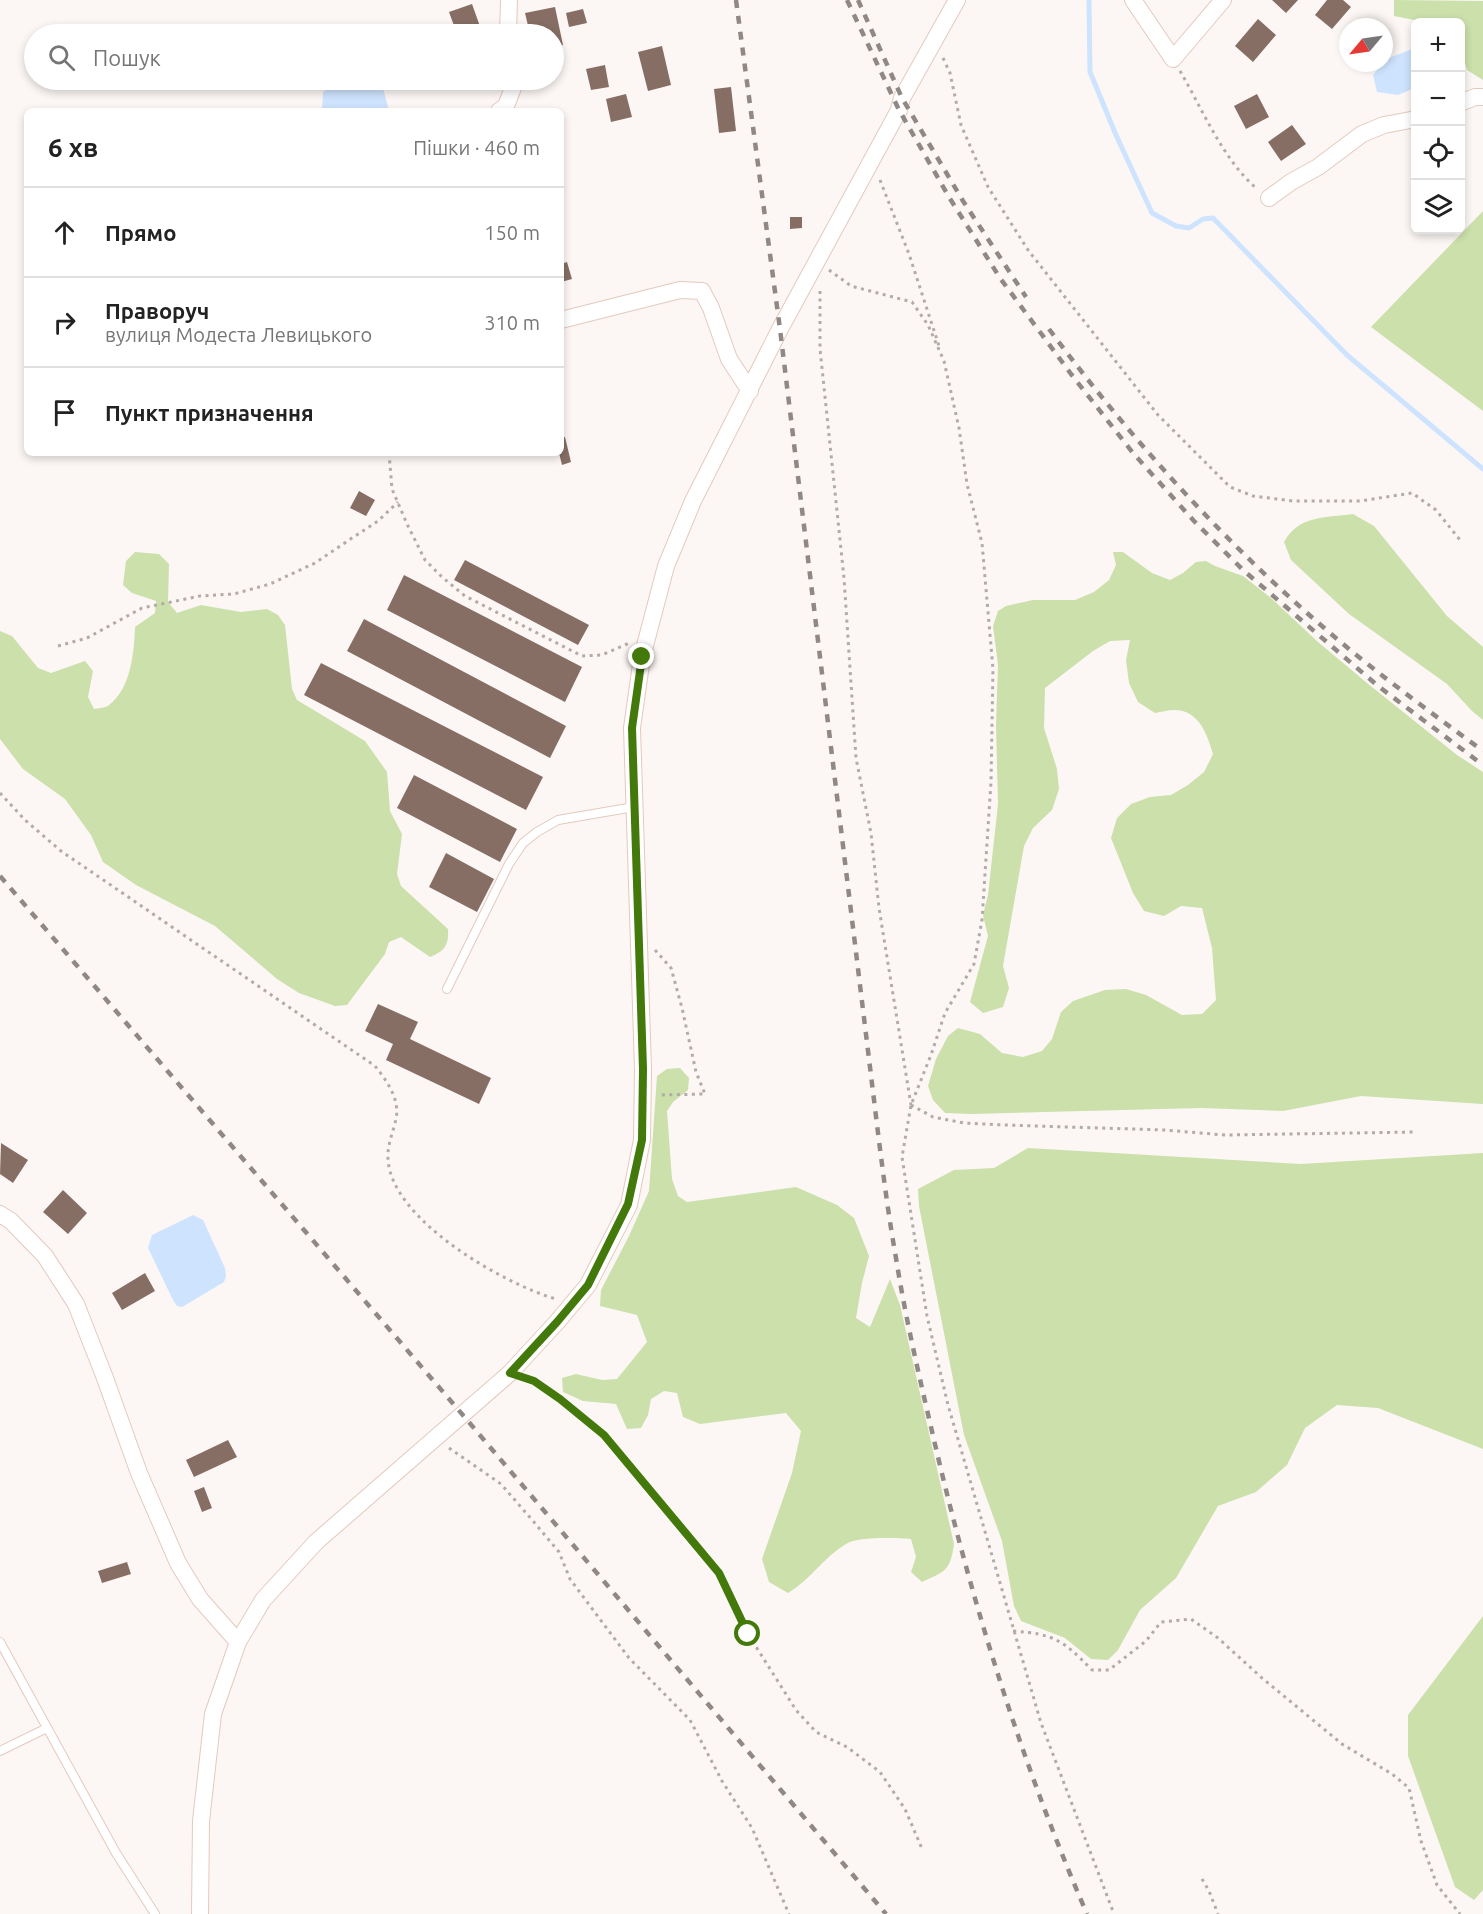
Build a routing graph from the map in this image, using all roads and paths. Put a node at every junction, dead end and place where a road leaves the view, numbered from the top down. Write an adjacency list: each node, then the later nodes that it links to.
1 (509, 0): 5 (street)
2 (957, 0): 6 (street)
3 (1133, 0): 7 (street)
4 (1223, 0): 7 (street)
5 (508, 24)
6 (935, 40): 13 (street); 22 (path)
7 (1173, 59): 14 (path)
8 (512, 90): 11 (street)
9 (1483, 97): 10 (street)
10 (1465, 101)
11 (503, 108)
12 (1411, 120): 14 (street)
13 (871, 159): 15 (street); 18 (path)
14 (1269, 198)
15 (820, 256): 18 (path); 19 (street)
16 (820, 291): 30 (path)
17 (564, 319): 19 (street)
18 (945, 361): 30 (path)
19 (750, 391): 23 (street)
20 (389, 456): 21 (path)
21 (398, 502): 23 (path); 24 (path)
22 (1460, 540)
23 (646, 642): 26 (street)
24 (58, 646)
25 (0, 793): 33 (path)
26 (634, 807): 27 (street); 28 (lane)
27 (638, 930): 29 (street); 29 (path)
28 (447, 989)
29 (642, 1096): 33 (street)
30 (911, 1105): 31 (path); 36 (path)
31 (1417, 1132)
32 (0, 1214): 38 (street)
33 (572, 1304): 34 (street)
34 (510, 1373): 35 (street); 41 (path)
35 (436, 1436): 38 (street); 45 (path)
36 (1013, 1631): 46 (path); 48 (path)
37 (0, 1642): 39 (lane)
38 (238, 1642): 44 (street)
39 (47, 1728): 40 (lane); 43 (lane)
40 (0, 1750)
41 (923, 1851)
42 (1202, 1879): 47 (path)
43 (155, 1914)
44 (200, 1914)
45 (789, 1914)
46 (1114, 1914)
47 (1218, 1914)
48 (1460, 1914)

